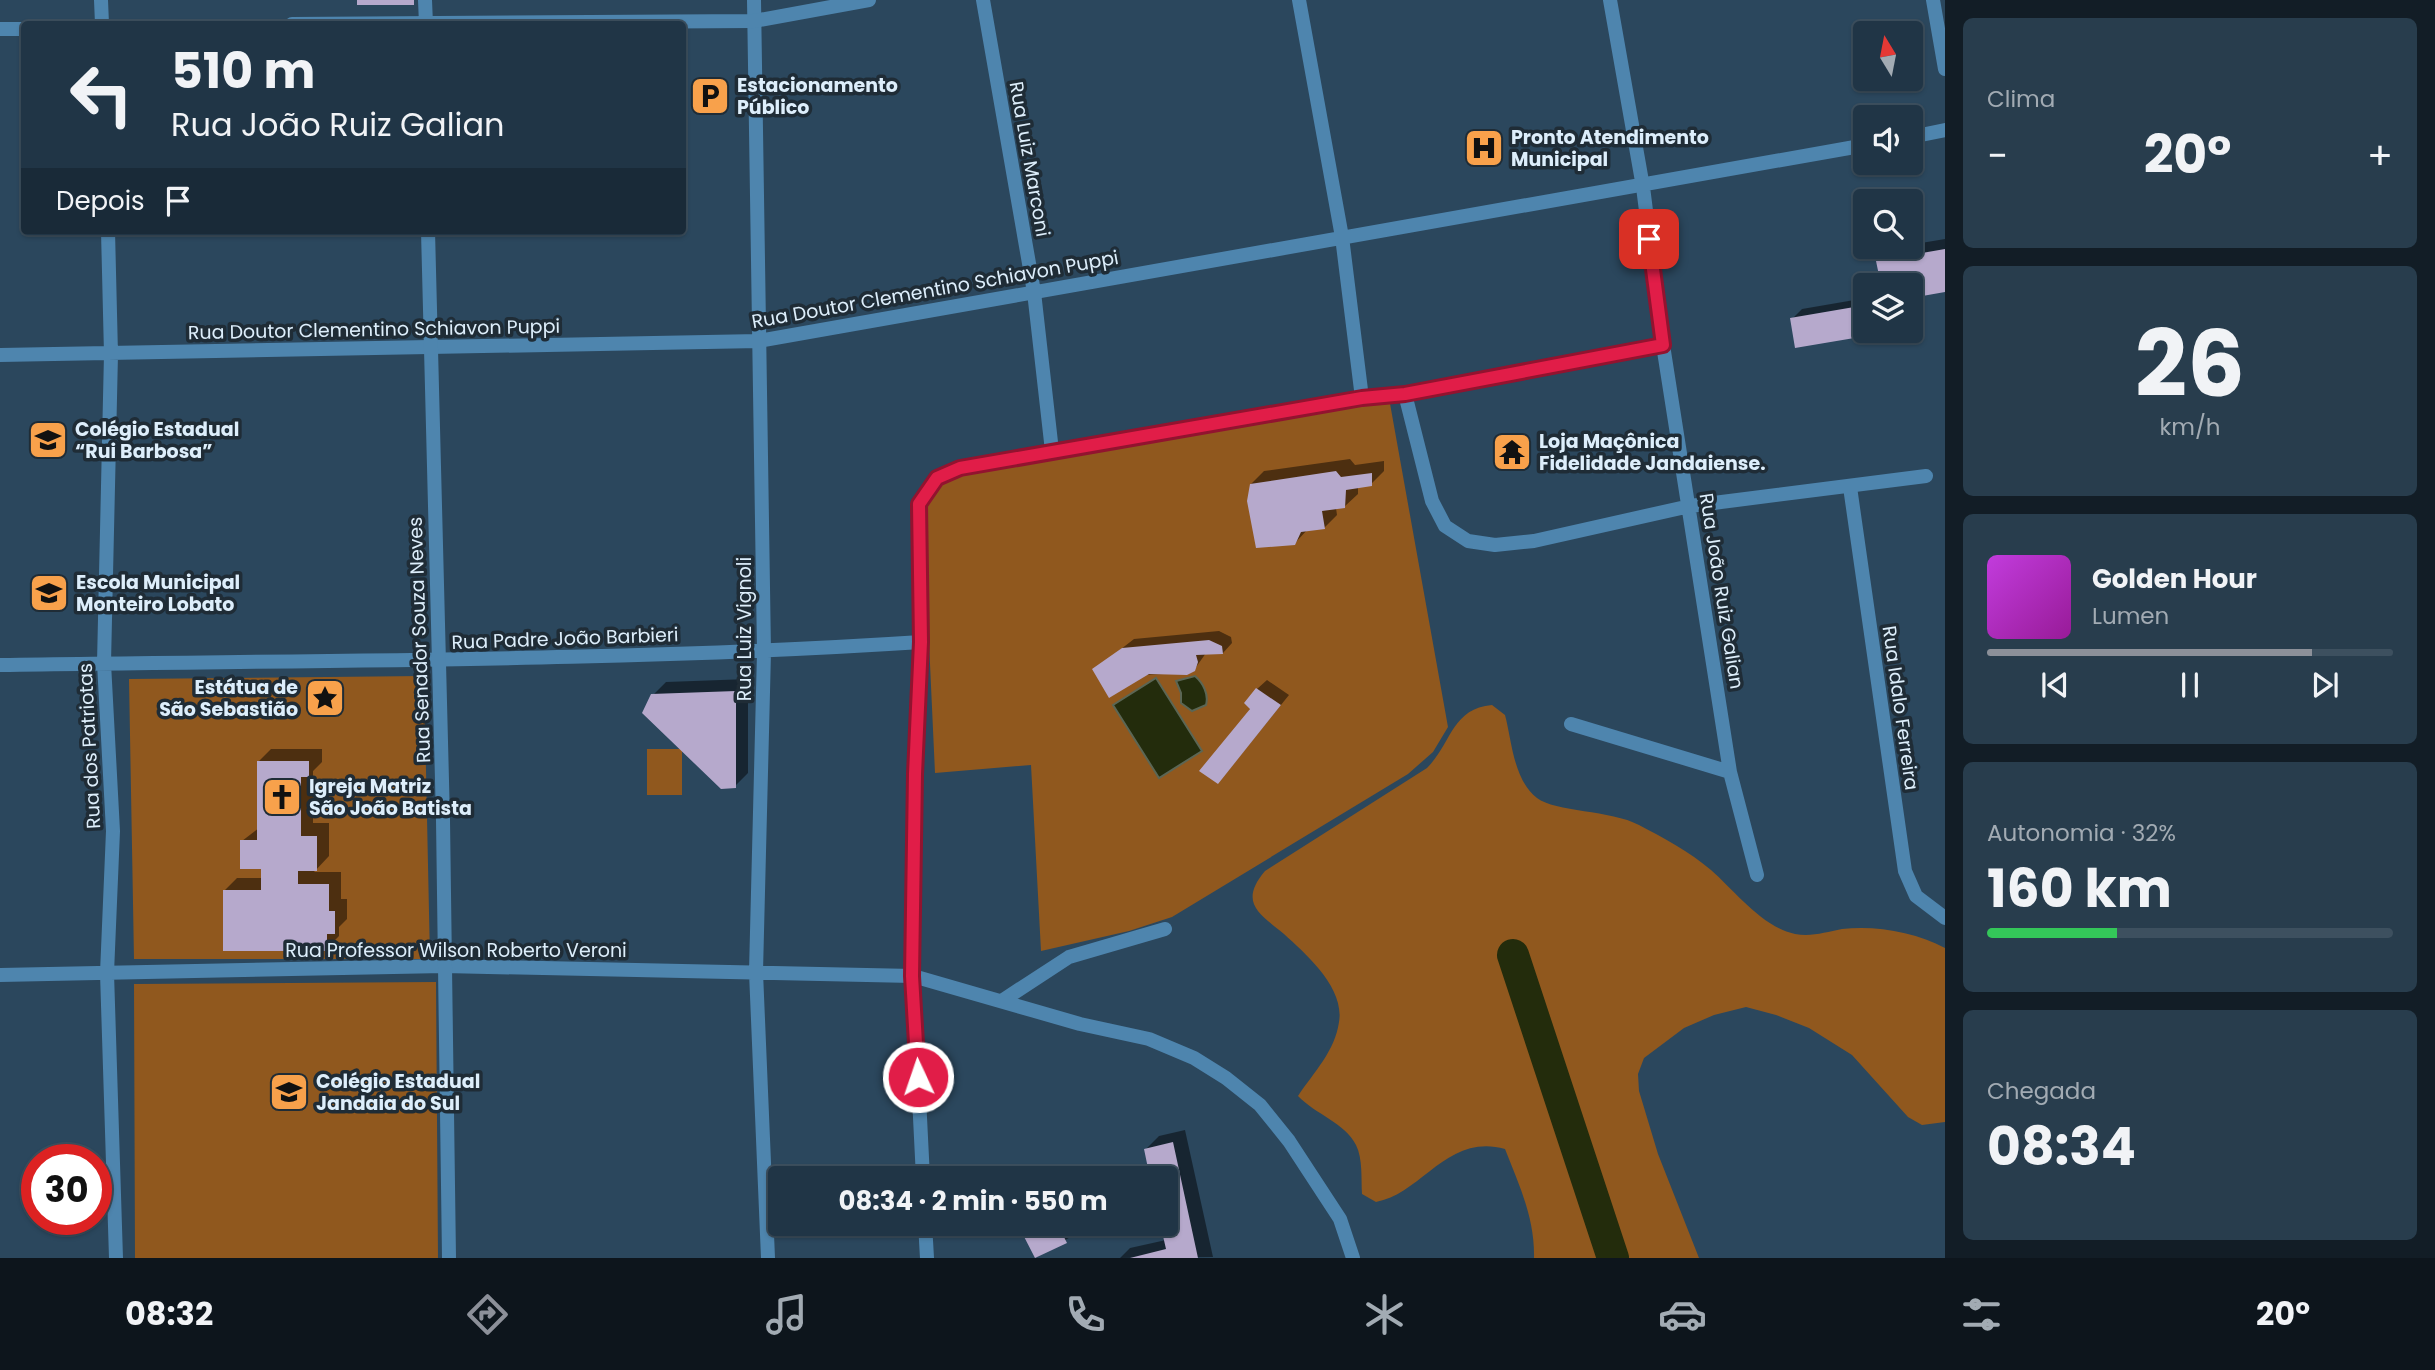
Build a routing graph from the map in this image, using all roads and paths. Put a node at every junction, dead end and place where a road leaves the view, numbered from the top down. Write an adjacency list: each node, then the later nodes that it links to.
1 (101, 0): 9 (street)
2 (425, 0): 10 (street)
3 (754, 0): 11 (street, Rua Luiz Vignoli)
4 (869, 0): 11 (street)
5 (983, 0): 23 (street, Rua Luiz Marconi)
6 (1299, 0): 22 (street)
7 (1610, 0): 19 (street, Rua João Ruiz Galian)
8 (1933, 0): 15 (street)
9 (102, 21)
10 (426, 21)
11 (754, 21): 12 (street); 24 (street, Rua Luiz Vignoli)
12 (686, 22)
13 (0, 29): 14 (street)
14 (21, 29)
15 (1945, 69)
16 (1945, 131): 17 (street)
17 (1923, 135)
18 (1853, 147): 19 (street, Rua Doutor Clementino Schiavon Puppi)
19 (1643, 187): 22 (street, Rua Doutor Clementino Schiavon Puppi); 25 (street, Rua João Ruiz Galian)
20 (108, 235): 27 (street, Rua dos Patriotas)
21 (428, 235): 26 (street, Rua Senador Souza Neves)
22 (1342, 237): 23 (street, Rua Doutor Clementino Schiavon Puppi); 30 (street)
23 (1034, 292): 24 (street, Rua Doutor Clementino Schiavon Puppi); 31 (street, Rua Luiz Marconi)
24 (760, 341): 26 (street, Rua Doutor Clementino Schiavon Puppi); 36 (street, Rua Luiz Vignoli)
25 (1663, 345): 29 (street); 34 (street, Rua João Ruiz Galian)
26 (429, 346): 27 (street, Rua Doutor Clementino Schiavon Puppi); 37 (street, Rua Senador Souza Neves)
27 (111, 354): 28 (street, Rua Doutor Clementino Schiavon Puppi); 38 (street, Rua dos Patriotas)
28 (0, 355)
29 (1405, 394): 30 (street); 34 (street)
30 (1362, 398): 31 (street)
31 (1052, 451): 35 (street)
32 (1926, 475): 33 (street)
33 (1850, 487): 34 (street); 43 (street, Rua Idalo Ferreira)
34 (1690, 506): 41 (street, Rua João Ruiz Galian)
35 (921, 642): 36 (street, Rua Padre João Barbieri); 49 (street)
36 (764, 652): 37 (street, Rua Padre João Barbieri); 46 (street, Rua Luiz Vignoli)
37 (439, 661): 38 (street, Rua Padre João Barbieri); 45 (street, Rua Senador Souza Neves)
38 (104, 663): 39 (street, Rua Padre João Barbieri); 47 (street, Rua dos Patriotas)
39 (0, 665)
40 (1570, 724): 41 (street)
41 (1730, 772): 42 (street, Rua João Ruiz Galian)
42 (1757, 875)
43 (1945, 918)
44 (1165, 929): 50 (street)
45 (444, 966): 46 (street, Rua Professor Wilson Roberto Veroni); 47 (street, Rua Professor Wilson Roberto Veroni); 54 (street, Rua Senador Souza Neves)
46 (756, 972): 49 (street, Rua Professor Wilson Roberto Veroni); 55 (street, Rua Luiz Vignoli)
47 (107, 973): 48 (street, Rua Professor Wilson Roberto Veroni); 53 (street, Rua dos Patriotas)
48 (0, 975)
49 (912, 976): 50 (street, Rua Professor Wilson Roberto Veroni); 51 (street)
50 (1003, 1000): 57 (street, Rua Professor Wilson Roberto Veroni)
51 (922, 1166)
52 (926, 1236): 56 (street)
53 (116, 1258)
54 (449, 1258)
55 (768, 1258)
56 (927, 1258)
57 (1353, 1258)

